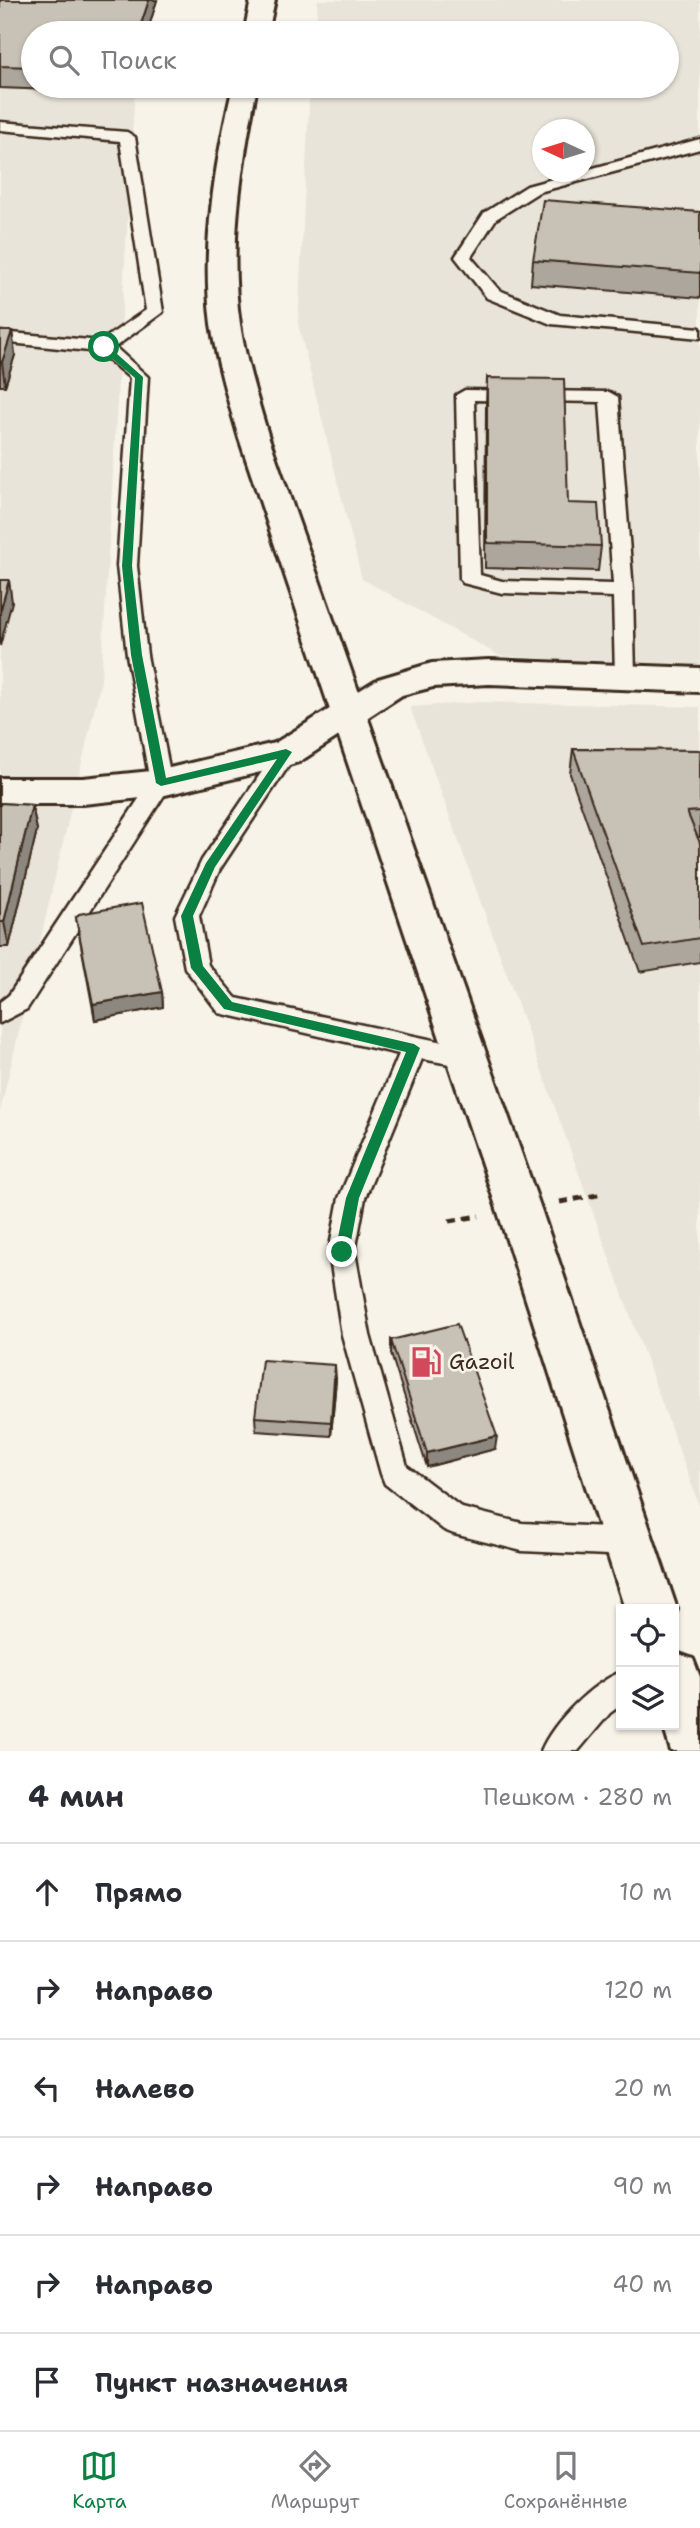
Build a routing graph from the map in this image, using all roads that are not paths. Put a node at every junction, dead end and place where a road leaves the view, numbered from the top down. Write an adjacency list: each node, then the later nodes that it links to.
1 (263, 0): 2 (main road)
2 (259, 21)
3 (243, 98): 12 (main road)
4 (0, 126): 8 (lane)
5 (700, 144): 6 (lane)
6 (700, 333)
7 (0, 337): 8 (lane)
8 (104, 347): 14 (lane)
9 (623, 590): 9 (lane); 10 (lane)
10 (625, 676): 11 (main road); 12 (main road)
11 (700, 680)
12 (350, 711): 13 (main road); 18 (main road)
13 (286, 752): 14 (main road); 17 (lane)
14 (161, 783): 15 (main road); 16 (lane)
15 (0, 791)
16 (0, 1014)
17 (414, 1048): 18 (lane); 19 (lane)
18 (466, 1057): 19 (main road)
19 (629, 1542): 20 (main road)
20 (649, 1604)
21 (616, 1690): 23 (lane)
22 (679, 1693): 24 (main road)
23 (557, 1751)
24 (698, 1751)

